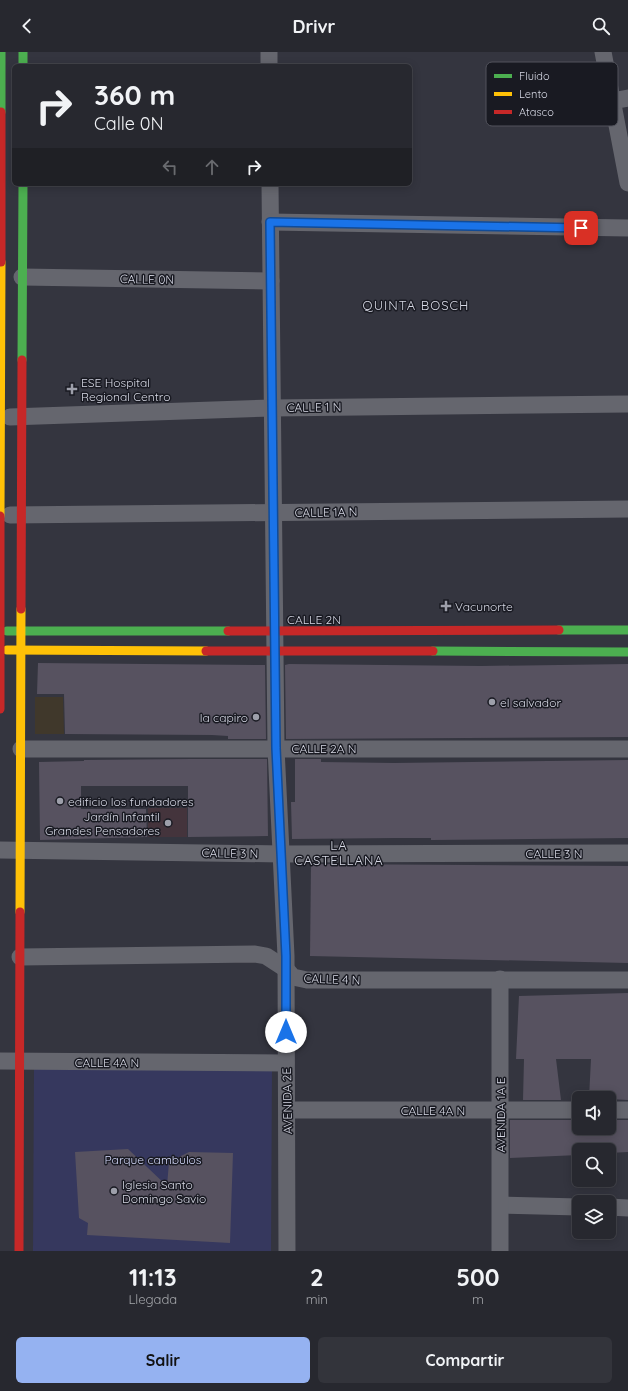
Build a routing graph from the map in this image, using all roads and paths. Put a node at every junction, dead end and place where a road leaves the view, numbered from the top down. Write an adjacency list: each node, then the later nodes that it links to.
1 (1, 52): 12 (street)
2 (23, 52): 6 (street)
3 (269, 52): 7 (street)
4 (603, 52): 5 (street)
5 (607, 62)
6 (23, 64)
7 (269, 64)
8 (620, 99): 9 (street)
9 (628, 183)
10 (22, 186): 13 (street)
11 (270, 186): 14 (street, AVENIDA 2E)
12 (0, 205): 13 (street); 18 (street)
13 (22, 206): 16 (street)
14 (270, 222): 15 (street); 17 (street, AVENIDA 2E)
15 (628, 228)
16 (22, 277): 17 (street, CALLE 0N); 22 (street)
17 (271, 281): 20 (street, AVENIDA 2E)
18 (0, 312): 21 (street)
19 (628, 404): 20 (street, CALLE 1 N)
20 (272, 408): 22 (street, CALLE 1 N); 24 (street, AVENIDA 2E)
21 (0, 417): 22 (street, CALLE 1 N); 25 (street)
22 (22, 417): 26 (street)
23 (628, 509): 24 (street, CALLE 1A N)
24 (274, 513): 26 (street, CALLE 1A N); 29 (street, AVENIDA 2E)
25 (0, 515): 26 (street, CALLE 1A N); 28 (street)
26 (22, 515): 30 (street)
27 (628, 630): 29 (street, CALLE 2N)
28 (0, 631): 30 (street, CALLE 2N); 31 (street)
29 (275, 631): 30 (street, CALLE 2N); 33 (street, AVENIDA 2E)
30 (21, 632): 32 (street)
31 (0, 650): 32 (street); 35 (street)
32 (21, 650): 33 (street); 37 (street)
33 (275, 651): 34 (street); 36 (street, AVENIDA 2E)
34 (628, 652)
35 (0, 709)
36 (276, 748): 37 (street, CALLE 2A N); 38 (street, CALLE 2A N); 42 (street, AVENIDA 2E)
37 (21, 749): 40 (street)
38 (628, 749)
39 (0, 850): 40 (street, CALLE 3 N)
40 (20, 850): 42 (street, CALLE 3 N); 43 (street)
41 (628, 853): 42 (street, CALLE 3 N)
42 (282, 854): 44 (street, AVENIDA 2E)
43 (20, 956): 44 (street, CALLE 4 N); 48 (street)
44 (286, 969): 45 (street, CALLE 4 N); 49 (street, AVENIDA 2E)
45 (500, 979): 46 (street, CALLE 4 N); 51 (street, AVENIDA 1A E)
46 (628, 980)
47 (0, 1061): 48 (street, CALLE 4A N)
48 (20, 1061): 49 (street, CALLE 4A N); 59 (street)
49 (286, 1063): 50 (street, AVENIDA 2E)
50 (287, 1110): 51 (street, CALLE 4A N); 60 (street, AVENIDA 2E)
51 (500, 1110): 52 (street, CALLE 4A N); 55 (street, AVENIDA 1A E)
52 (572, 1110)
53 (616, 1110): 54 (street)
54 (628, 1110)
55 (501, 1205): 56 (street); 61 (street, AVENIDA 1A E)
56 (572, 1207)
57 (616, 1207): 58 (street)
58 (628, 1208)
59 (19, 1251)
60 (287, 1251)
61 (500, 1251)

